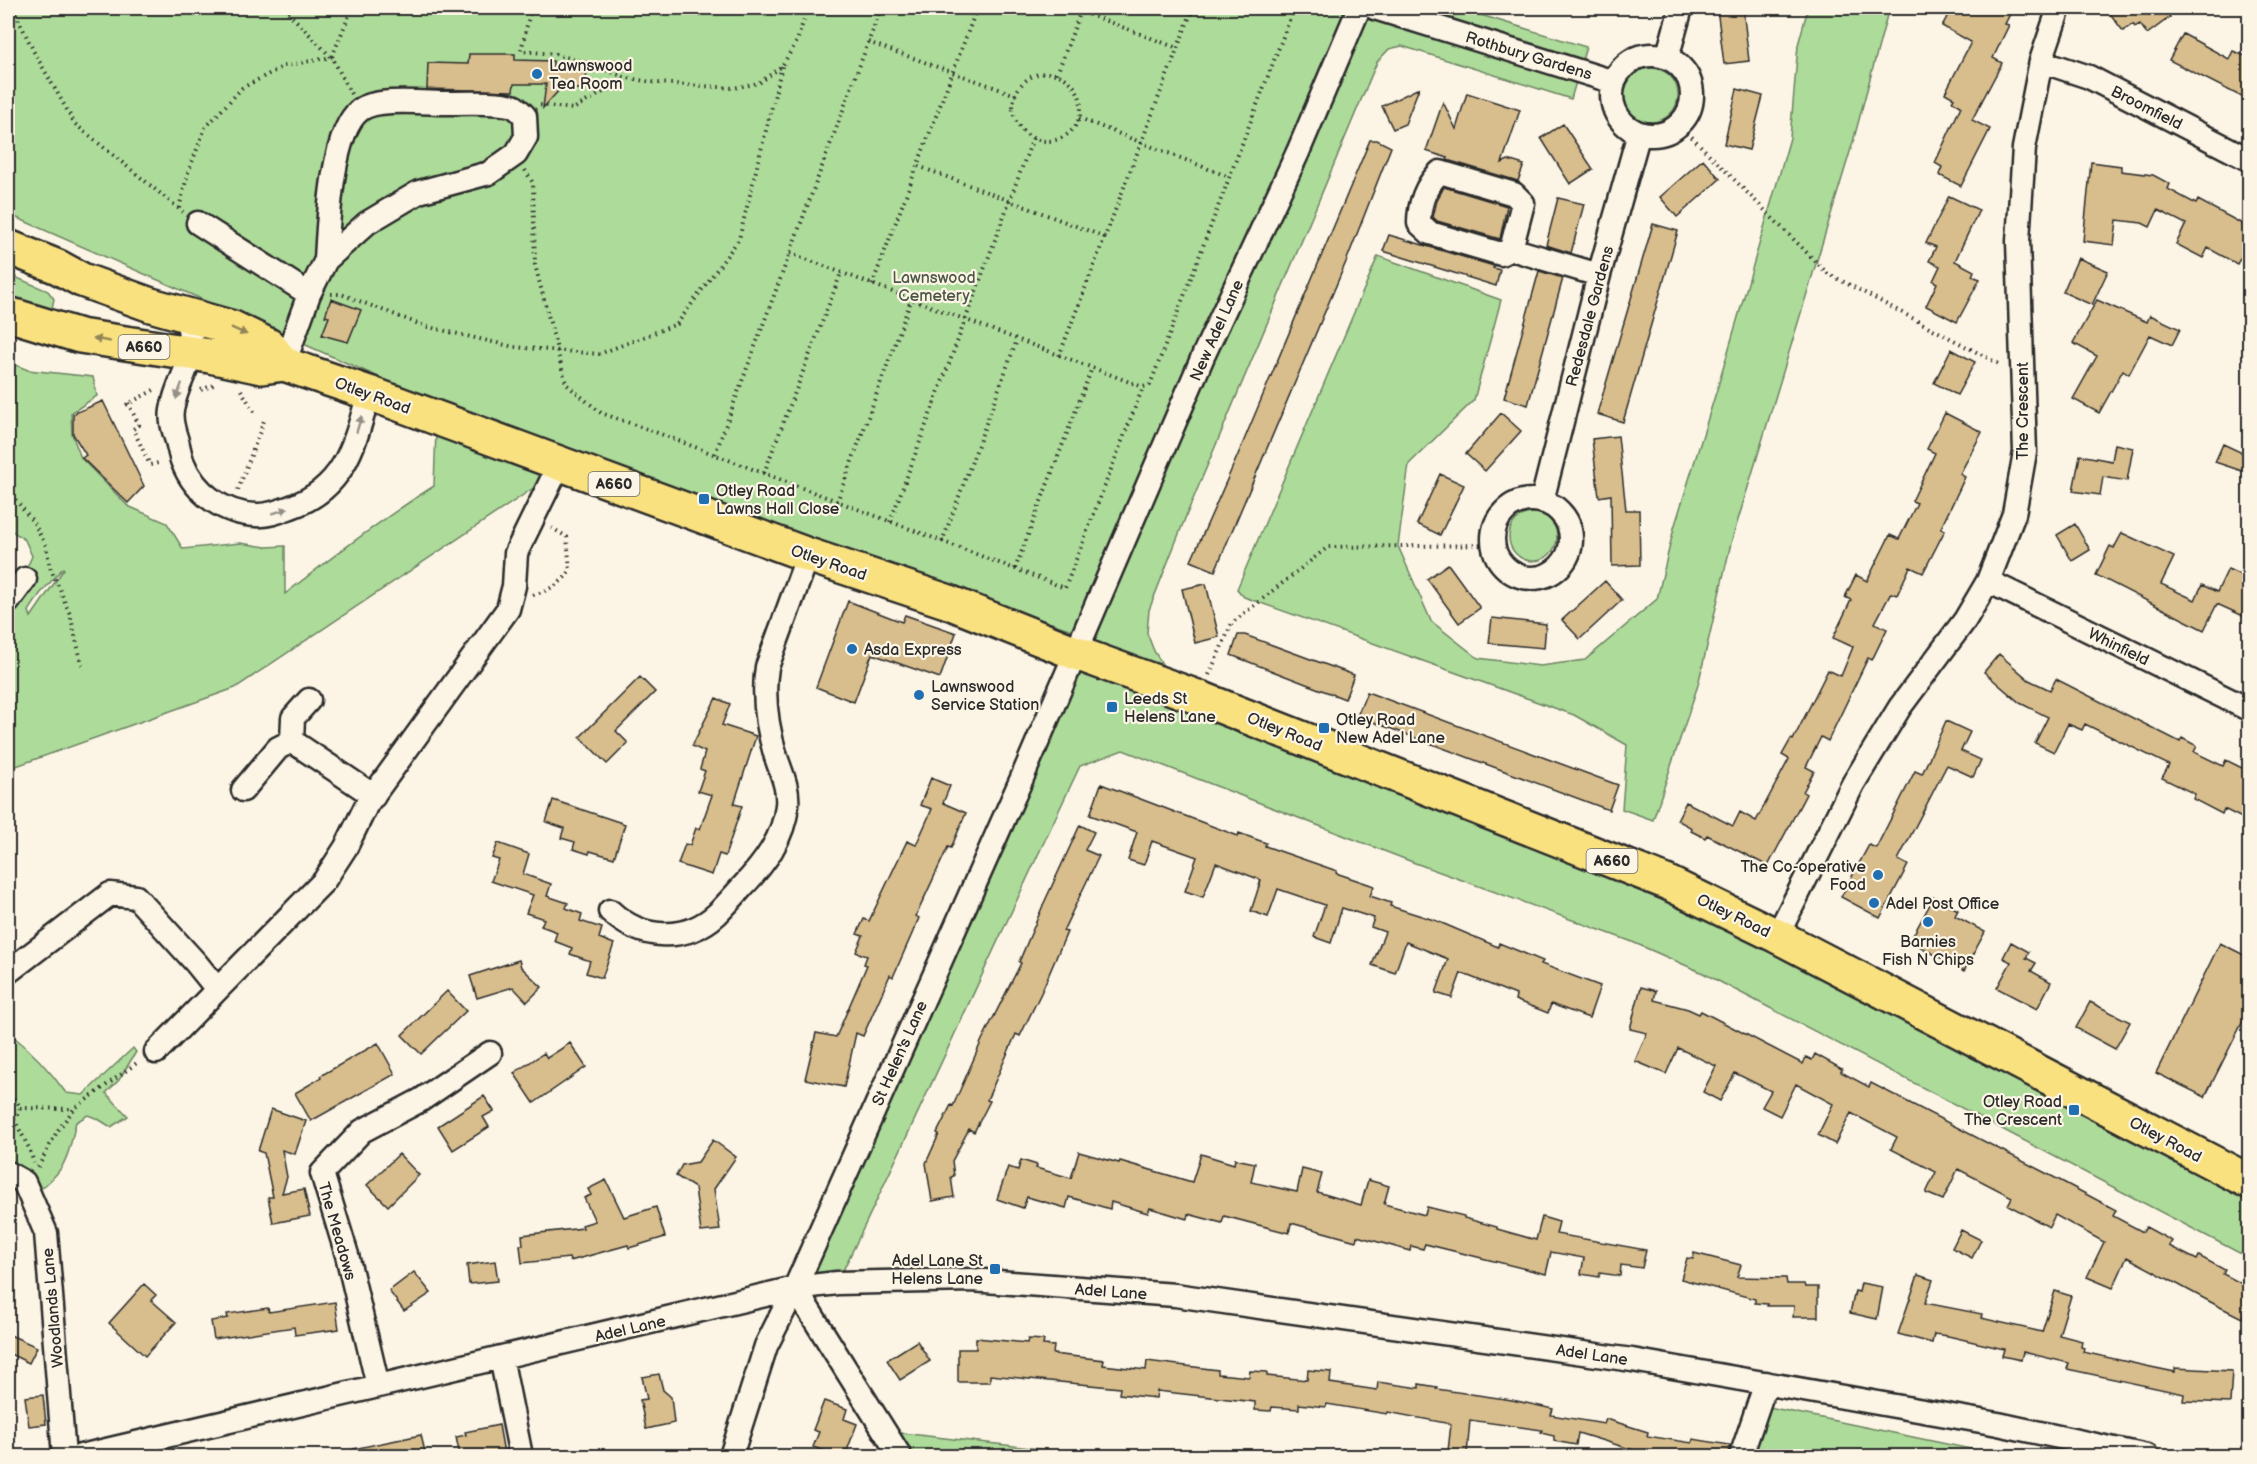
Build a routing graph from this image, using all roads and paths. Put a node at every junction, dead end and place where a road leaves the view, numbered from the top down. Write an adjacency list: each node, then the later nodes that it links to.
1 (13, 8): 39 (path)
2 (284, 8): 18 (path)
3 (352, 8): 18 (path)
4 (531, 8): 24 (path)
5 (804, 8): 21 (path)
6 (881, 8): 16 (path)
7 (977, 8): 22 (path)
8 (1072, 8): 15 (path)
9 (1192, 8): 17 (path)
10 (1294, 8): 37 (path)
11 (1359, 8): 87 (street, New Adel Lane)
12 (1375, 8): 25 (street, Rothbury Gardens)
13 (1681, 8): 19 (street)
14 (2059, 8): 20 (street, The Crescent)
15 (1082, 9): 17 (path); 23 (path)
16 (868, 42): 22 (path); 44 (path)
17 (1177, 48): 33 (path)
18 (332, 57): 27 (path); 39 (path)
19 (1667, 58): 25 (street); 30 (street)
20 (2042, 61): 35 (street, Broomfield); 60 (street, The Crescent)
21 (782, 66): 24 (path); 55 (path)
22 (952, 73): 26 (path); 36 (path)
23 (1057, 74): 26 (path); 29 (path)
24 (627, 78): 28 (path)
25 (1614, 82): 31 (street)
26 (1016, 95): 32 (path)
27 (360, 110): 28 (street); 45 (street)
28 (525, 116): 34 (street)
29 (1079, 118): 32 (path); 33 (path)
30 (1679, 124): 31 (street); 60 (path)
31 (1639, 133): 47 (street, Redesdale Gardens)
32 (1033, 138): 38 (path)
33 (1141, 142): 37 (path); 41 (path)
34 (516, 154): 45 (street); 55 (path)
35 (2250, 160)
36 (918, 166): 38 (path); 48 (path)
37 (1229, 177): 63 (path)
38 (1009, 201): 41 (path); 53 (path)
39 (179, 208): 40 (path)
40 (198, 224): 49 (street)
41 (1105, 237): 57 (path)
42 (8, 247): 52 (highway, Otley Road / A660)
43 (1511, 249): 43 (street); 47 (street)
44 (789, 253): 46 (path); 69 (path)
45 (326, 260): 49 (street)
46 (841, 273): 48 (path); 72 (path)
47 (1599, 275): 74 (street, Redesdale Gardens)
48 (872, 285): 50 (path)
49 (309, 294): 55 (path); 58 (street)
50 (911, 300): 53 (path); 75 (path)
51 (8, 314): 56 (highway, Otley Road / A660, one-way to 51)
52 (185, 315): 56 (street); 58 (highway, Otley Road / A660, one-way to 58)
53 (965, 321): 54 (path); 78 (path)
54 (1017, 340): 57 (path); 79 (path)
55 (559, 351): 69 (path)
56 (192, 354): 58 (highway, Otley Road / A660); 70 (street, one-way to 70)
57 (1059, 356): 59 (path)
58 (284, 364): 66 (highway, Otley Road / A660)
59 (1092, 368): 63 (path); 82 (path)
60 (2023, 376): 84 (street, The Crescent)
61 (219, 384): 65 (path)
62 (159, 387): 70 (path)
63 (1143, 387): 82 (path)
64 (240, 388): 67 (path)
65 (195, 393)
66 (369, 393): 71 (highway, Otley Road / A660); 76 (street, one-way to 66)
67 (256, 415)
68 (265, 418): 76 (path)
69 (715, 454): 72 (path)
70 (181, 457): 76 (street)
71 (559, 465): 77 (street); 81 (highway, Otley Road / A660)
72 (764, 473): 75 (path)
73 (8, 490): 88 (path)
74 (1542, 501): 80 (street); 80 (street)
75 (837, 502): 78 (path)
76 (230, 510)
77 (533, 518): 86 (street); 86 (path)
78 (890, 522): 79 (path)
79 (942, 542): 82 (path)
80 (1494, 545): 89 (path)
81 (808, 555): 87 (highway, Otley Road / A660); 95 (street)
82 (1015, 569)
83 (25, 579): 85 (street)
84 (1988, 581): 91 (street, Whinfield); 96 (street, The Crescent)
85 (8, 602)
86 (508, 609): 94 (street)
87 (1076, 653): 89 (highway, Otley Road / A660); 108 (street, St Helen's Lane)
88 (82, 664)
89 (1200, 698): 96 (highway, Otley Road / A660)
90 (309, 700): 92 (street)
91 (2250, 710)
92 (292, 741): 93 (street); 94 (street)
93 (243, 790)
94 (374, 796): 98 (street)
95 (610, 911)
96 (1777, 936): 107 (highway, Otley Road / A660)
97 (8, 972): 98 (street)
98 (217, 989): 99 (street)
99 (156, 1052): 103 (path)
100 (490, 1053): 111 (street, The Meadows)
101 (8, 1097): 102 (path)
102 (20, 1108): 103 (path); 104 (path)
103 (74, 1109): 104 (path)
104 (14, 1119): 105 (path)
105 (8, 1121)
106 (8, 1173): 113 (street, Woodlands Lane)
107 (2250, 1182)
108 (795, 1288): 109 (street, Adel Lane); 110 (street, Adel Lane); 116 (street, St Helen's Lane); 117 (street)
109 (501, 1357): 111 (street, Adel Lane); 115 (street)
110 (1766, 1383): 118 (street); 119 (street, Adel Lane)
111 (378, 1386): 112 (street, Adel Lane)
112 (165, 1447): 114 (street, Adel Lane)
113 (64, 1456)
114 (81, 1456)
115 (520, 1456)
116 (730, 1456)
117 (900, 1456)
118 (1741, 1456)
119 (2147, 1456)

